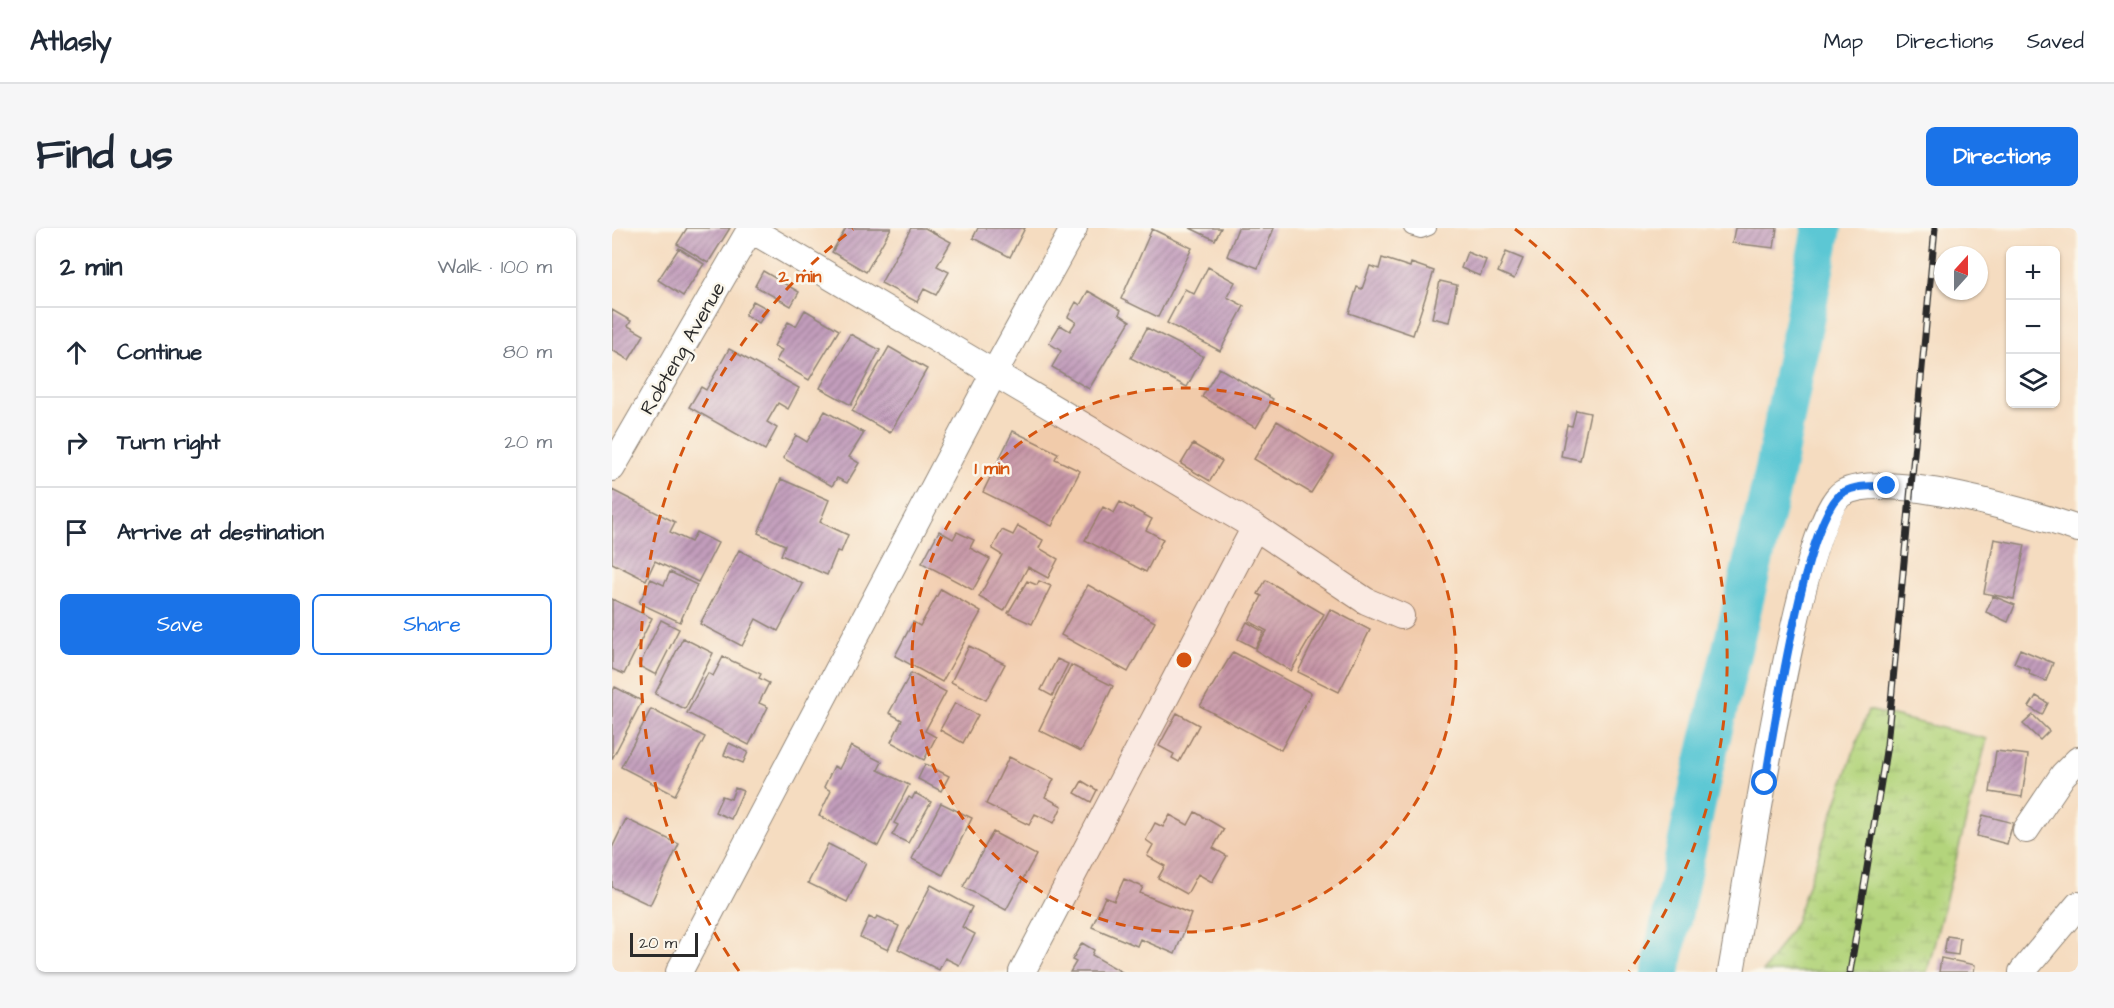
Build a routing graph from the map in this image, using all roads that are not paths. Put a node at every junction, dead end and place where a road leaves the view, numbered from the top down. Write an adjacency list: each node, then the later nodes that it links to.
1 (1074, 228): 5 (street)
2 (1411, 228): 3 (lane)
3 (1429, 228)
4 (751, 229): 5 (street); 6 (street, Robteng Avenue)
5 (994, 373): 7 (street); 13 (street)
6 (612, 468)
7 (1255, 527): 9 (street); 14 (street)
8 (2078, 529): 15 (street)
9 (1401, 616)
10 (2078, 760): 11 (street)
11 (2026, 830)
12 (2078, 905): 16 (street)
13 (679, 972)
14 (1022, 972)
15 (1731, 972)
16 (2022, 972)

